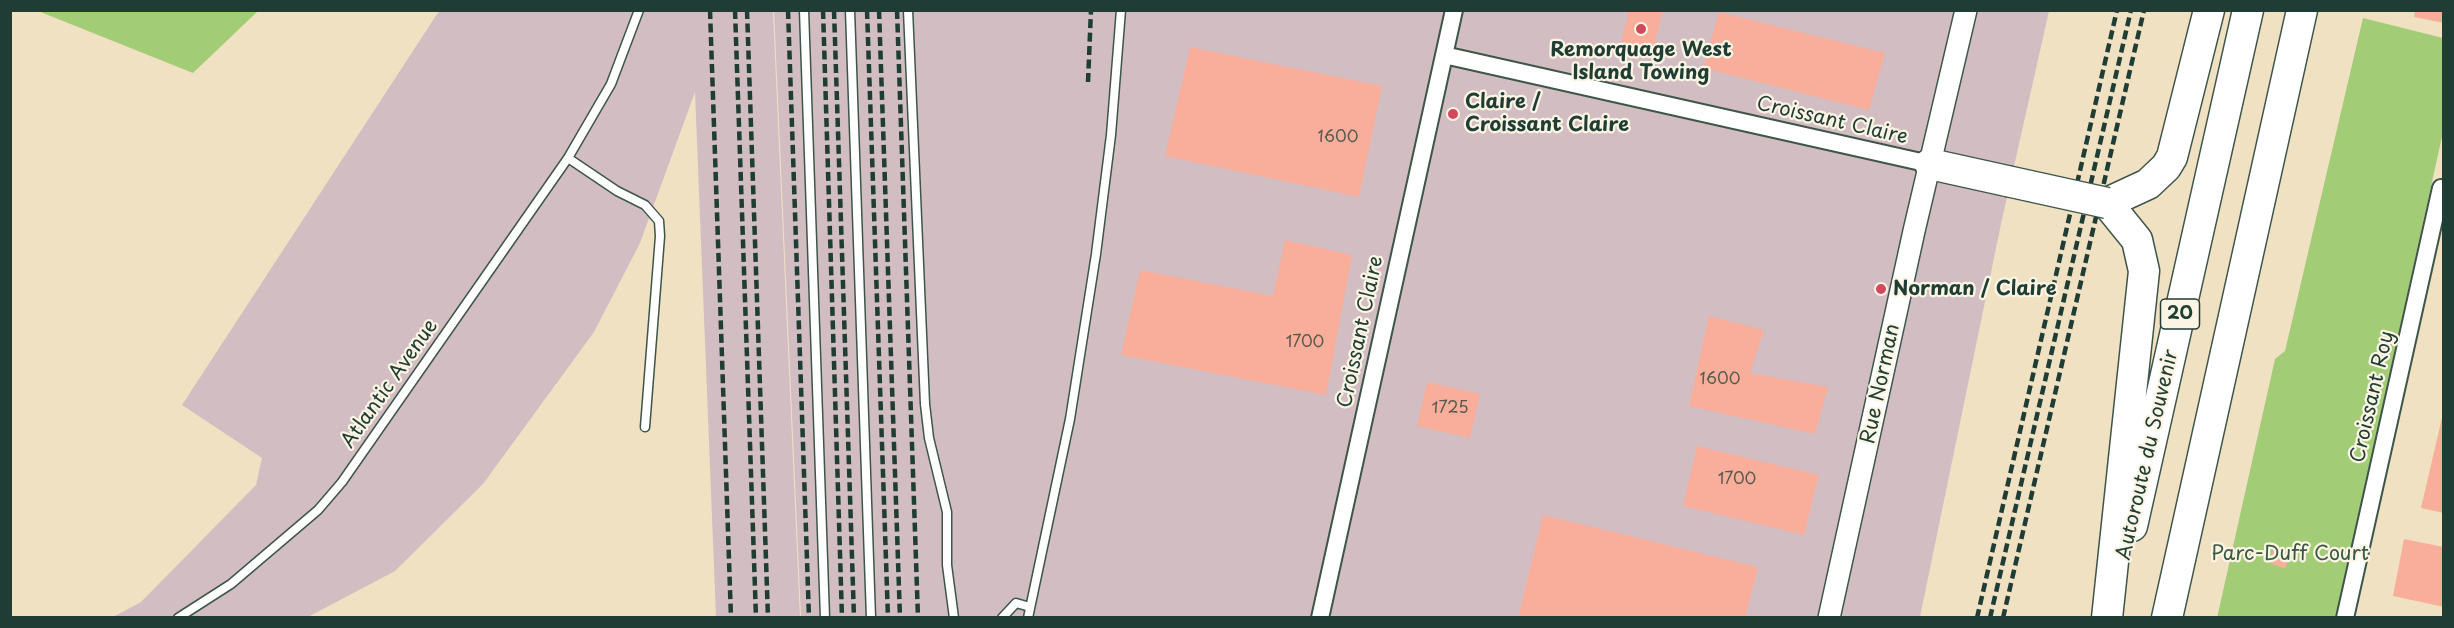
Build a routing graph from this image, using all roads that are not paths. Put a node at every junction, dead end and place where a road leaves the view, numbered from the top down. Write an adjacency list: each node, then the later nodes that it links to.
1 (639, 10): 12 (lane, Atlantic Avenue)
2 (804, 10): 19 (lane)
3 (850, 10): 20 (lane)
4 (909, 10): 21 (lane)
5 (1121, 10): 17 (lane)
6 (1454, 10): 11 (street, Croissant Claire)
7 (1966, 10): 13 (street, Rue Norman)
8 (2209, 10): 15 (highway)
9 (2248, 10): 27 (highway, Autoroute du Souvenir / 20)
10 (2302, 10): 28 (highway)
11 (1444, 55): 13 (street, Croissant Claire); 24 (street, Croissant Claire)
12 (568, 158): 16 (lane); 18 (lane, Atlantic Avenue)
13 (1930, 164): 15 (highway, bridge); 25 (street, Rue Norman)
14 (2444, 189): 29 (street, Croissant Roy)
15 (2113, 204): 26 (highway)
16 (645, 427)
17 (1030, 607): 22 (lane); 23 (lane)
18 (178, 618)
19 (825, 618)
20 (871, 618)
21 (954, 618)
22 (1002, 618)
23 (1028, 618)
24 (1320, 618)
25 (1829, 618)
26 (2107, 618)
27 (2112, 618)
28 (2167, 618)
29 (2345, 618)

